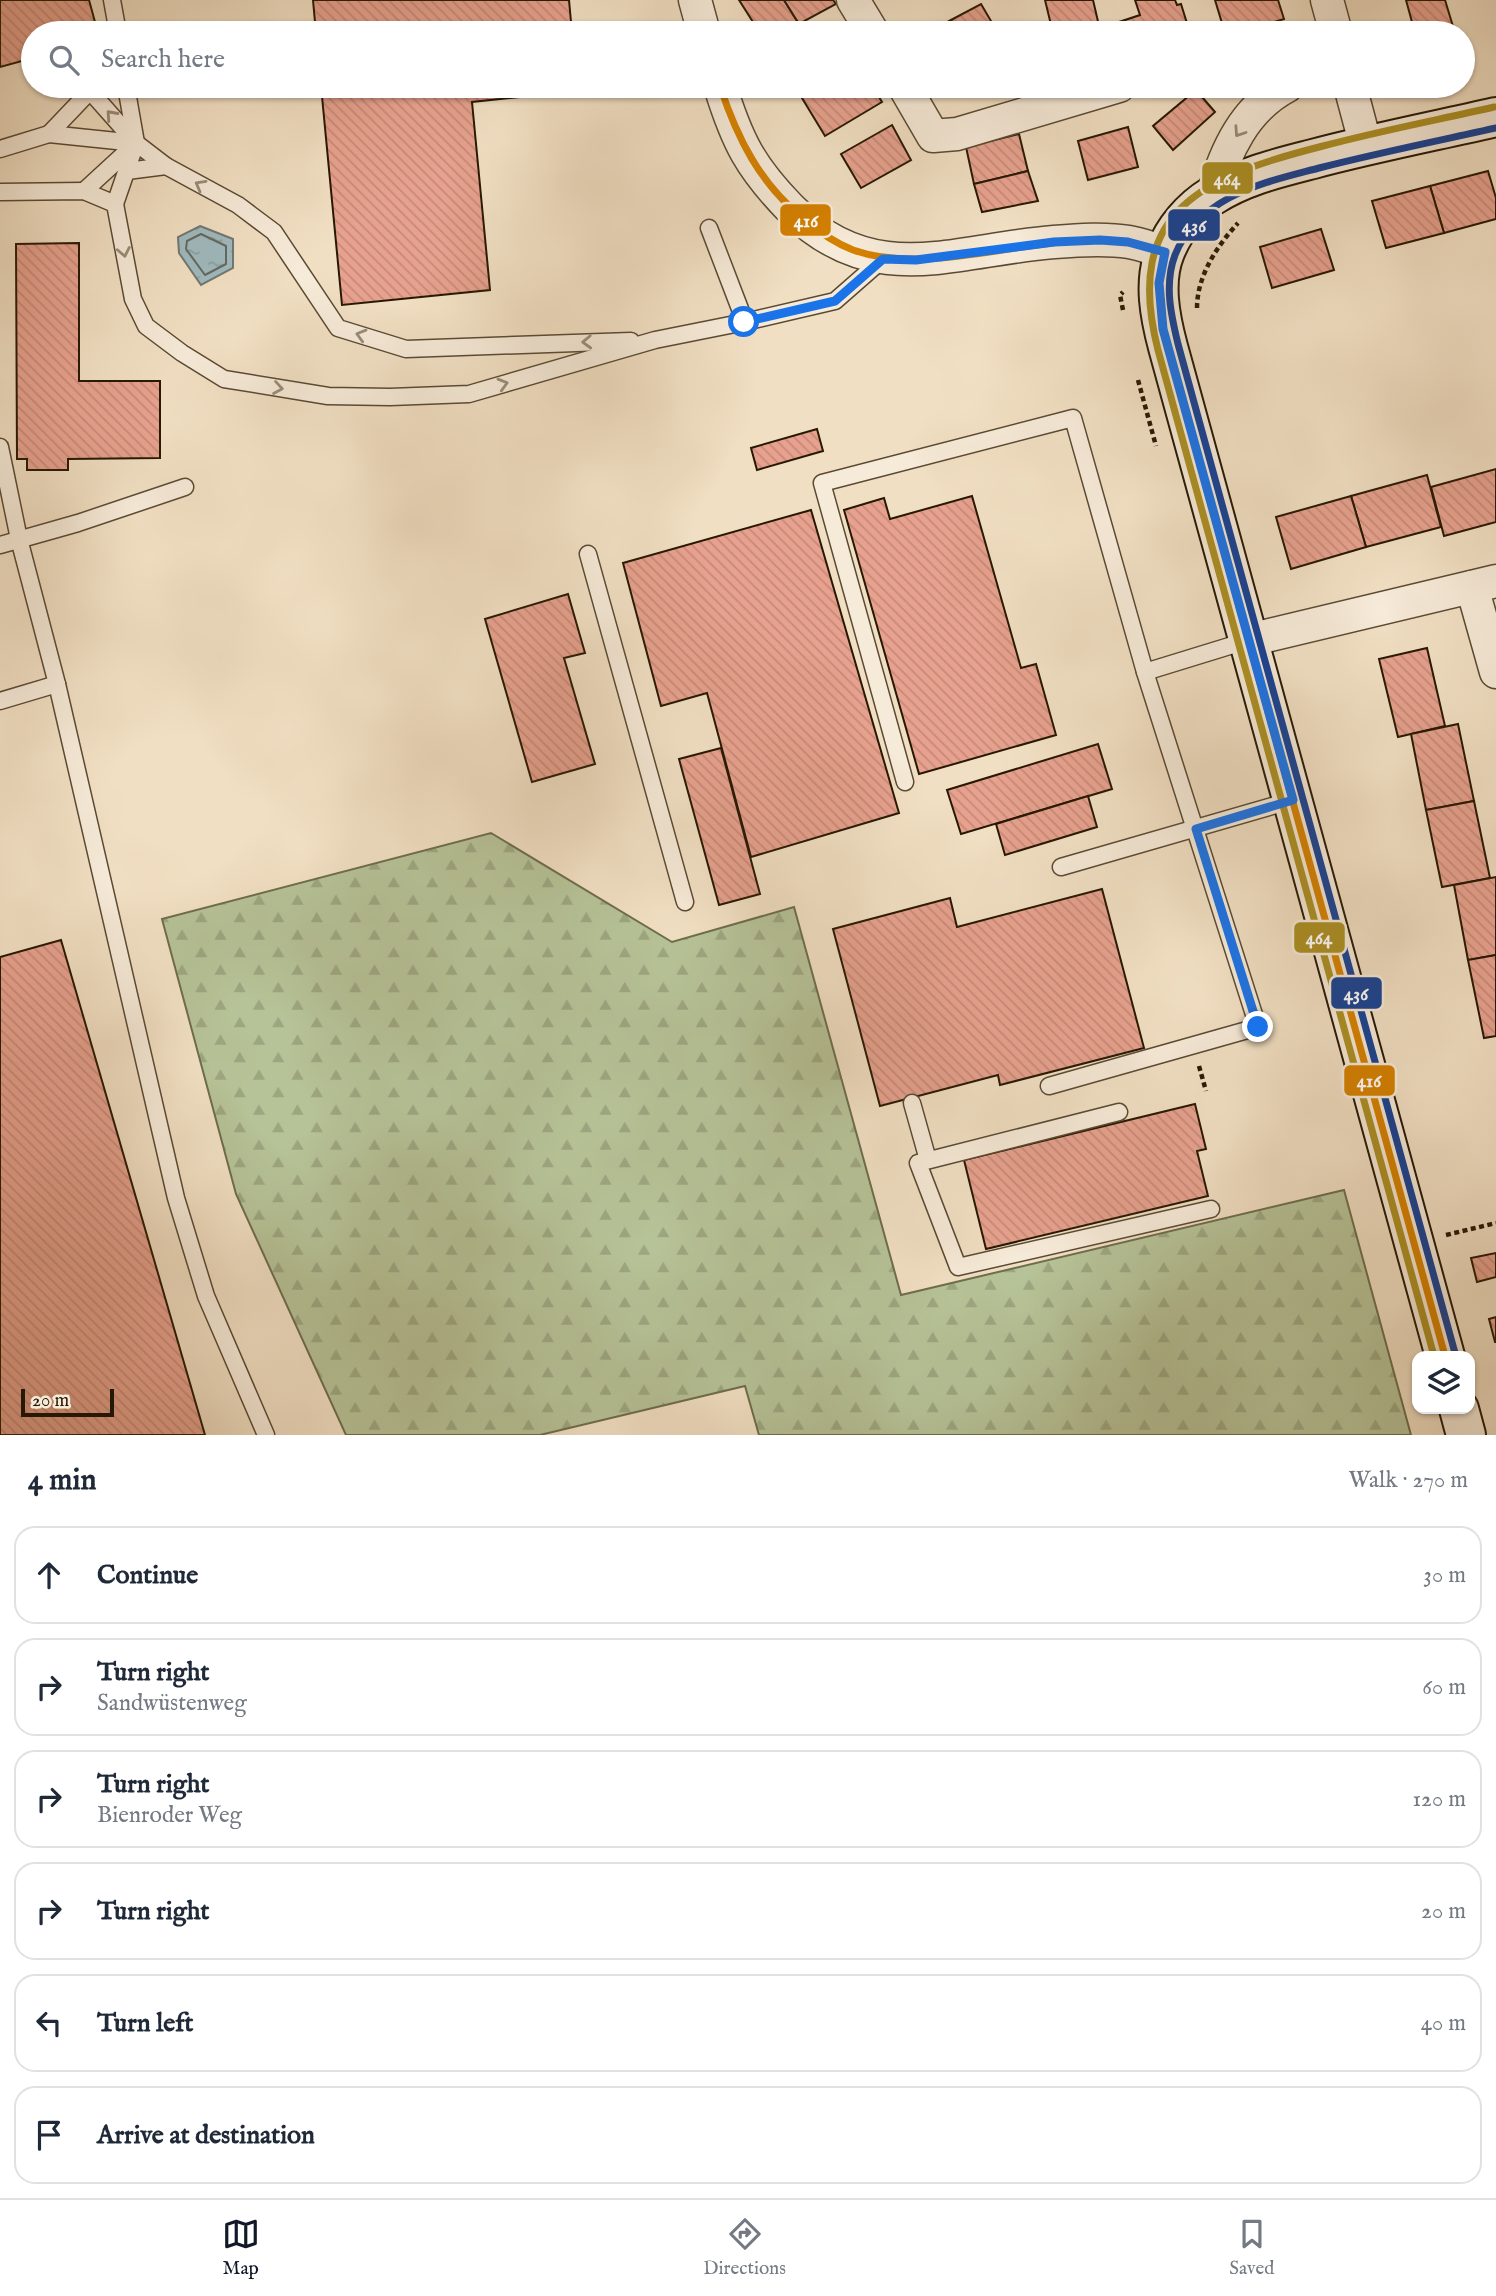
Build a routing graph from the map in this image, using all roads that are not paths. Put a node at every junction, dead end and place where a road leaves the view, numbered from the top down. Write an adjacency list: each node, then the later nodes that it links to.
1 (112, 0): 5 (lane)
2 (695, 0): 6 (street)
3 (853, 0): 7 (street)
4 (1327, 0): 8 (street)
5 (115, 21)
6 (701, 21)
7 (866, 21)
8 (1333, 21)
9 (81, 98): 18 (lane)
10 (97, 98): 19 (lane, one-way to 10)
11 (128, 98): 19 (lane)
12 (724, 98): 30 (street)
13 (911, 98): 14 (street)
14 (1078, 98)
15 (1271, 98): 26 (street, one-way to 26)
16 (1353, 98): 20 (street)
17 (1496, 117): 20 (main road)
18 (49, 134): 19 (lane); 21 (lane)
19 (136, 143): 22 (lane); 23 (lane); 24 (lane)
20 (1366, 146): 26 (main road)
21 (0, 149)
22 (166, 166): 23 (lane); 32 (lane, one-way to 22)
23 (127, 171): 27 (lane)
24 (84, 191): 25 (lane); 27 (lane)
25 (0, 192)
26 (1213, 195): 29 (main road)
27 (115, 204): 32 (lane, one-way to 32)
28 (709, 228): 31 (lane)
29 (1165, 252): 30 (street); 39 (main road)
30 (883, 259): 31 (lane)
31 (744, 322): 32 (lane)
32 (655, 340)
33 (0, 447): 35 (lane)
34 (185, 487): 35 (lane)
35 (19, 539): 36 (lane); 42 (lane)
36 (0, 545)
37 (588, 554): 48 (lane)
38 (1484, 584): 39 (street); 41 (street)
39 (1249, 640): 40 (lane); 45 (main road)
40 (1145, 672): 44 (lane); 46 (lane)
41 (1496, 672)
42 (57, 684): 43 (lane); 56 (lane)
43 (0, 701)
44 (905, 782)
45 (1293, 800): 46 (lane); 54 (main road)
46 (1196, 829): 47 (lane); 49 (lane)
47 (1061, 867)
48 (685, 902)
49 (1049, 1086)
50 (912, 1103): 52 (lane)
51 (1119, 1112): 52 (lane)
52 (928, 1160): 53 (lane)
53 (1211, 1209)
54 (1444, 1351)
55 (1460, 1414): 57 (main road)
56 (266, 1435)
57 (1466, 1435)

